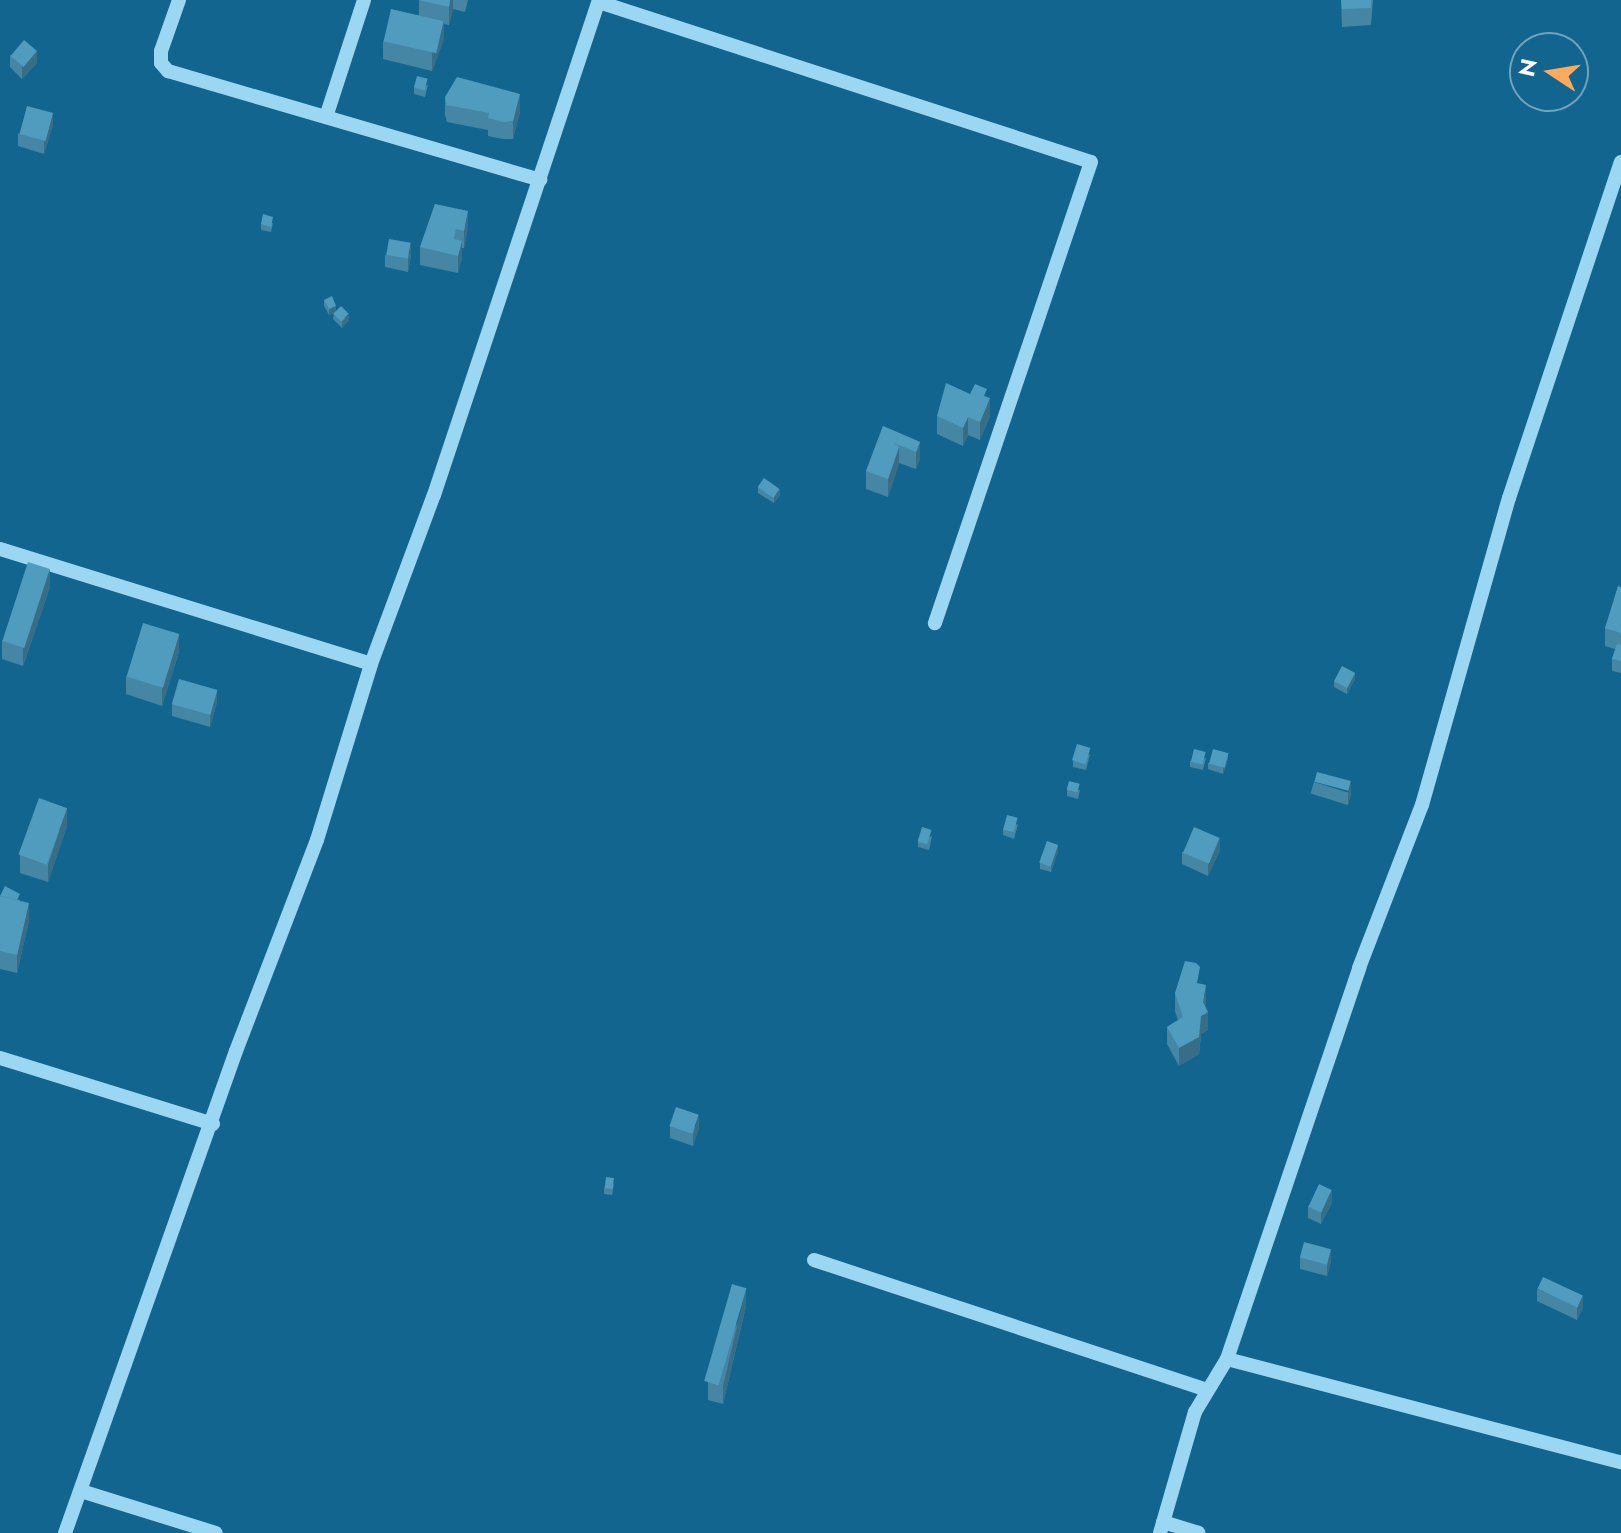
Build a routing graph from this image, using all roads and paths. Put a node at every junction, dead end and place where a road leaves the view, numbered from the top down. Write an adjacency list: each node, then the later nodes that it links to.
1 (179, 0): 4 (street)
2 (364, 0): 4 (street)
3 (599, 1): 6 (street); 8 (street)
4 (326, 117): 6 (street)
5 (1621, 162): 13 (street)
6 (540, 180): 9 (street)
7 (0, 549): 9 (street)
8 (935, 623)
9 (371, 664): 11 (street)
10 (0, 1058): 11 (street)
11 (213, 1124): 16 (street)
12 (814, 1260): 14 (street)
13 (1227, 1359): 14 (street); 15 (street)
14 (1206, 1390): 17 (street)
15 (1621, 1462)
16 (81, 1491): 18 (street); 19 (street)
17 (1161, 1528): 20 (street)
18 (65, 1533)
19 (216, 1533)
20 (1198, 1533)

